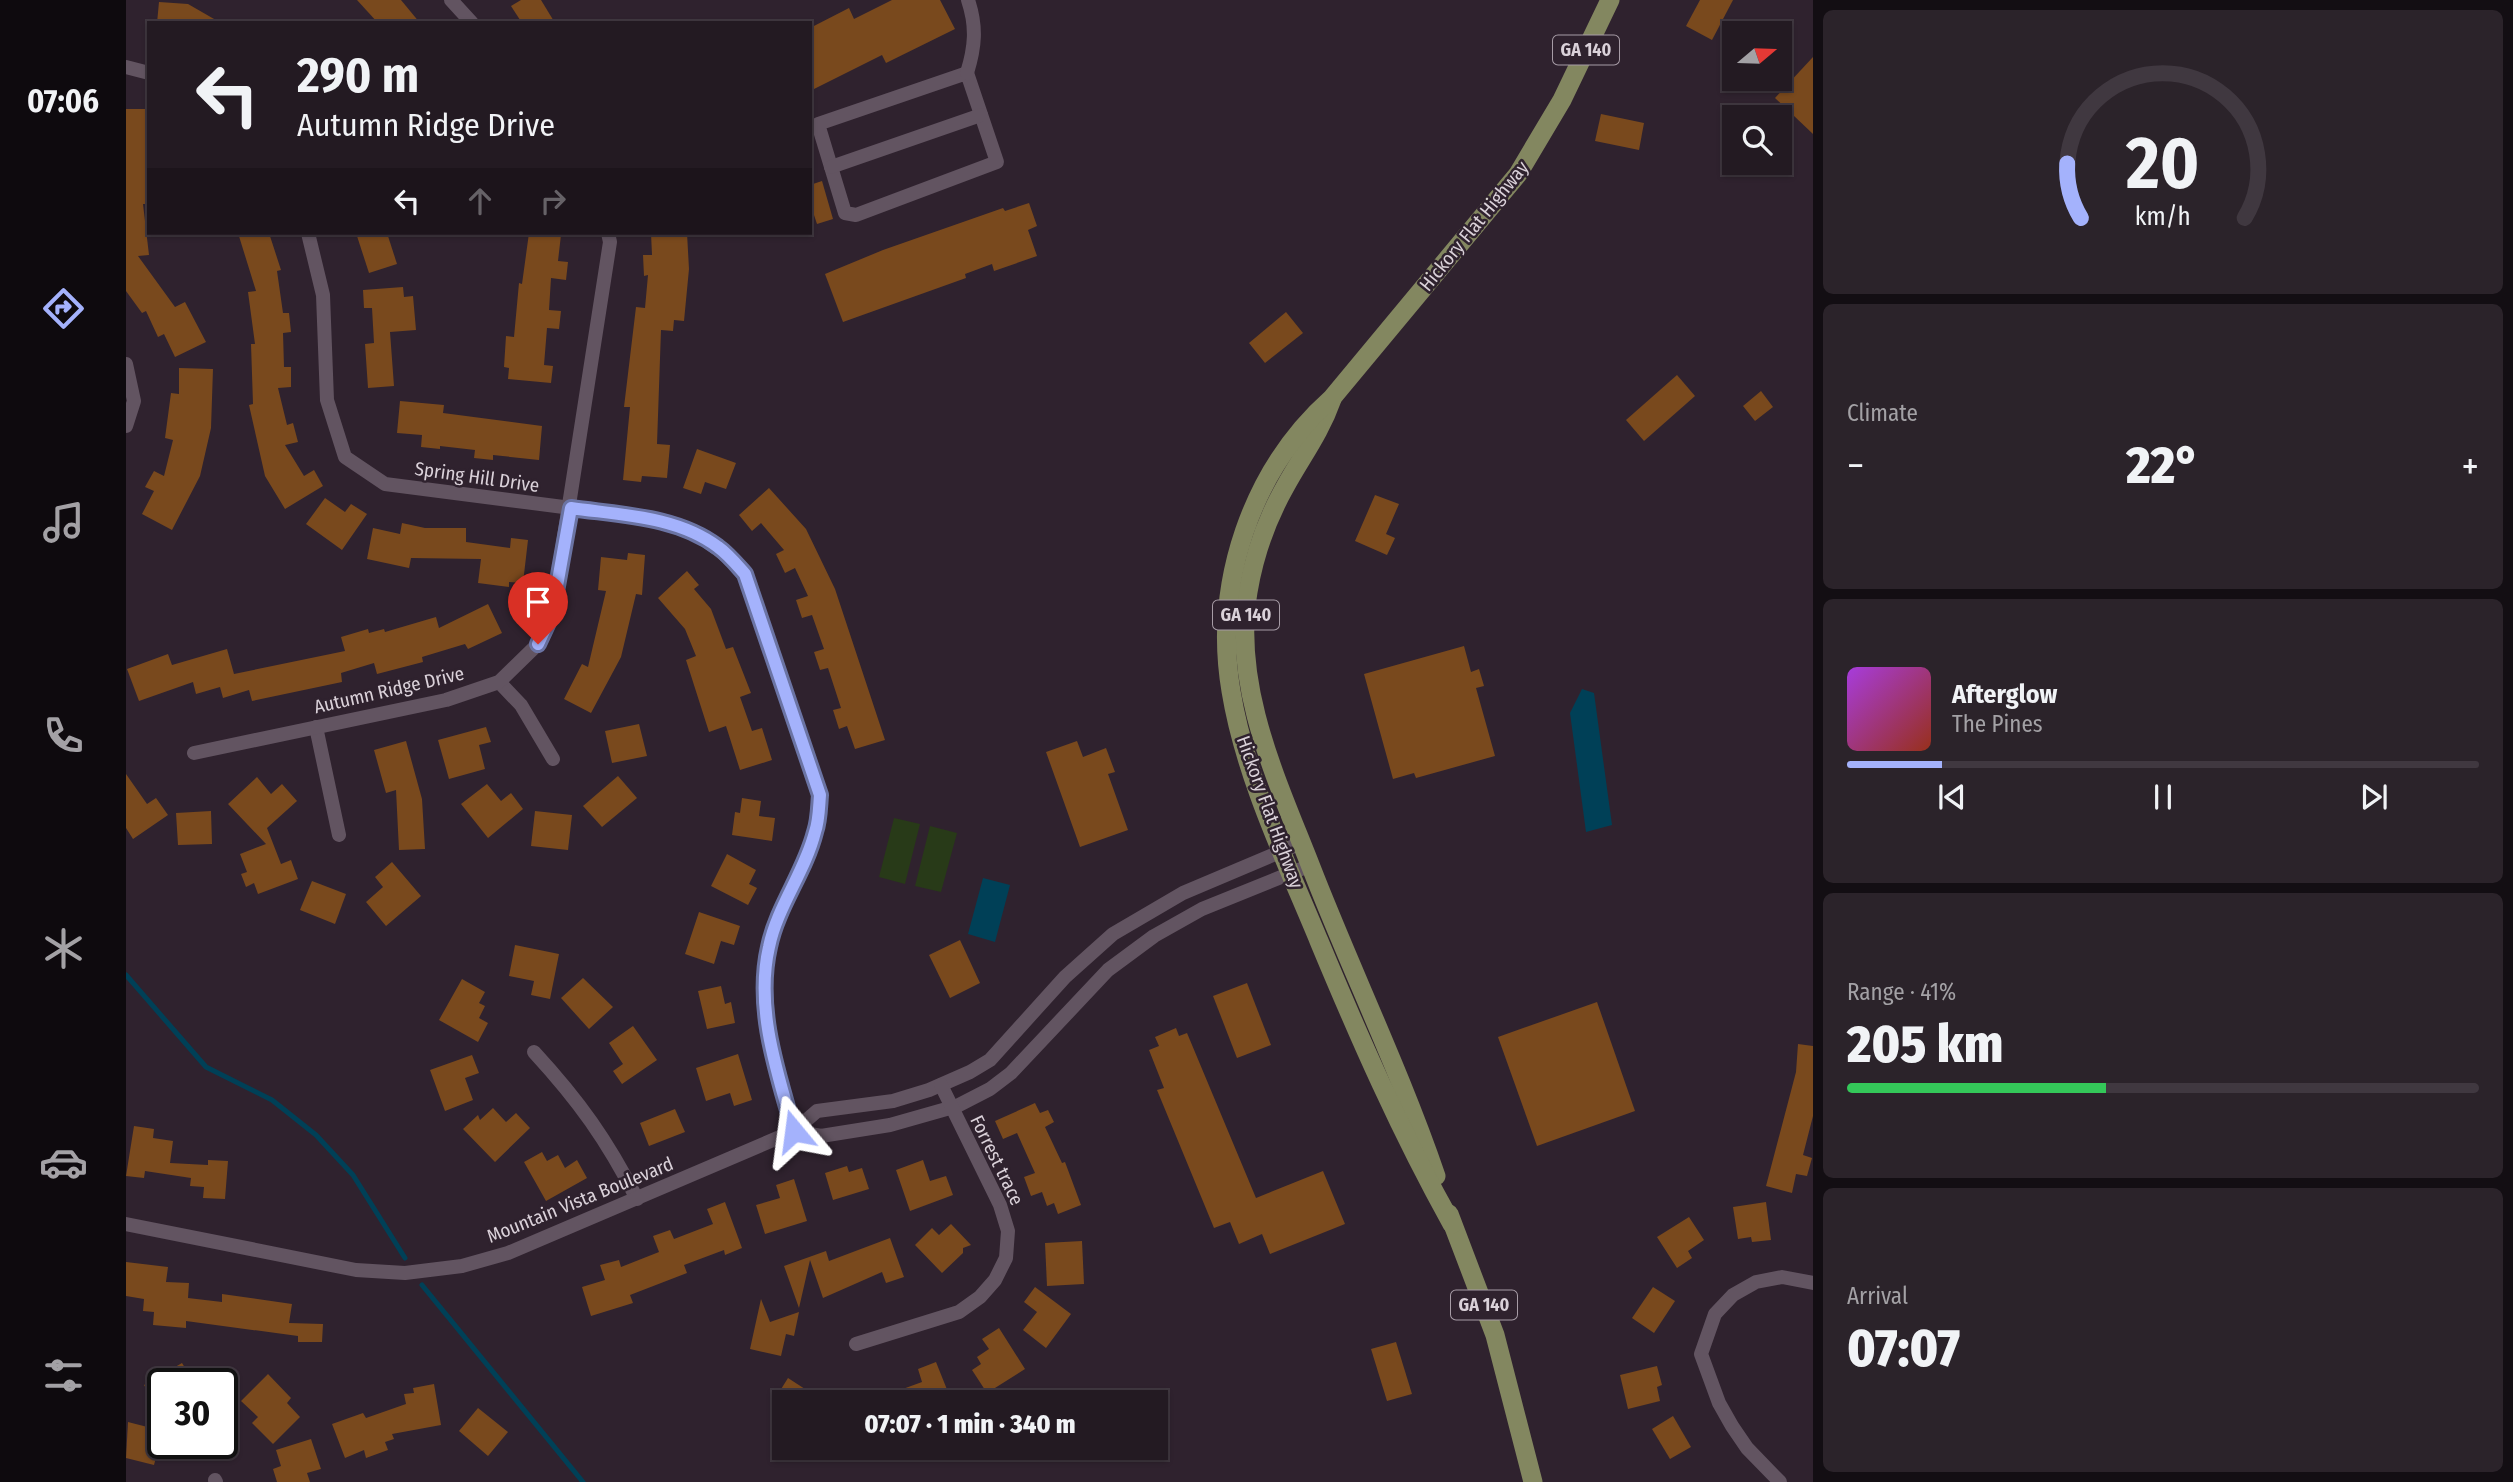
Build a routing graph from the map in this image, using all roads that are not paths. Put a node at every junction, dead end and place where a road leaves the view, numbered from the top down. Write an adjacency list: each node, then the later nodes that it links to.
1 (451, 0): 4 (street)
2 (968, 0): 7 (street)
3 (1610, 0): 13 (main road, Hickory Flat Highway / GA 140)
4 (470, 21)
5 (126, 67): 6 (street)
6 (147, 72)
7 (967, 73): 8 (street); 9 (street)
8 (981, 115): 9 (street); 9 (street)
9 (831, 167)
10 (308, 235): 15 (street, Spring Hill Drive)
11 (608, 235): 15 (street, Autumn Ridge Drive)
12 (126, 364): 14 (street)
13 (1332, 398): 21 (main road, Hickory Flat Highway / GA 140); 22 (main road, Hickory Flat Highway / GA 140)
14 (126, 426)
15 (571, 508): 16 (street, Autumn Ridge Drive); 28 (street, Spring Hill Drive)
16 (499, 682): 17 (street, Autumn Ridge Drive); 19 (street)
17 (317, 727): 18 (street, Autumn Ridge Drive); 20 (street)
18 (194, 753)
19 (553, 760)
20 (338, 835)
21 (1301, 843): 22 (street, Mountain Vista Boulevard); 23 (main road, Hickory Flat Highway / GA 140)
22 (1282, 851): 24 (main road, Hickory Flat Highway / GA 140); 26 (street, Mountain Vista Boulevard)
23 (1311, 865): 24 (street, Mountain Vista Boulevard); 31 (main road, Hickory Flat Highway / GA 140)
24 (1291, 873): 27 (street, Mountain Vista Boulevard); 31 (main road, Hickory Flat Highway / GA 140)
25 (534, 1052): 29 (street)
26 (941, 1085): 27 (street, Forrest trace); 28 (street, Mountain Vista Boulevard)
27 (950, 1108): 28 (street, Mountain Vista Boulevard); 33 (street, Forrest trace)
28 (794, 1131): 29 (street, Mountain Vista Boulevard)
29 (637, 1199): 30 (street, Mountain Vista Boulevard)
30 (126, 1224)
31 (1452, 1224): 34 (main road, Hickory Flat Highway / GA 140)
32 (1813, 1283): 35 (street)
33 (856, 1344)
34 (1533, 1482)
35 (1780, 1482)

